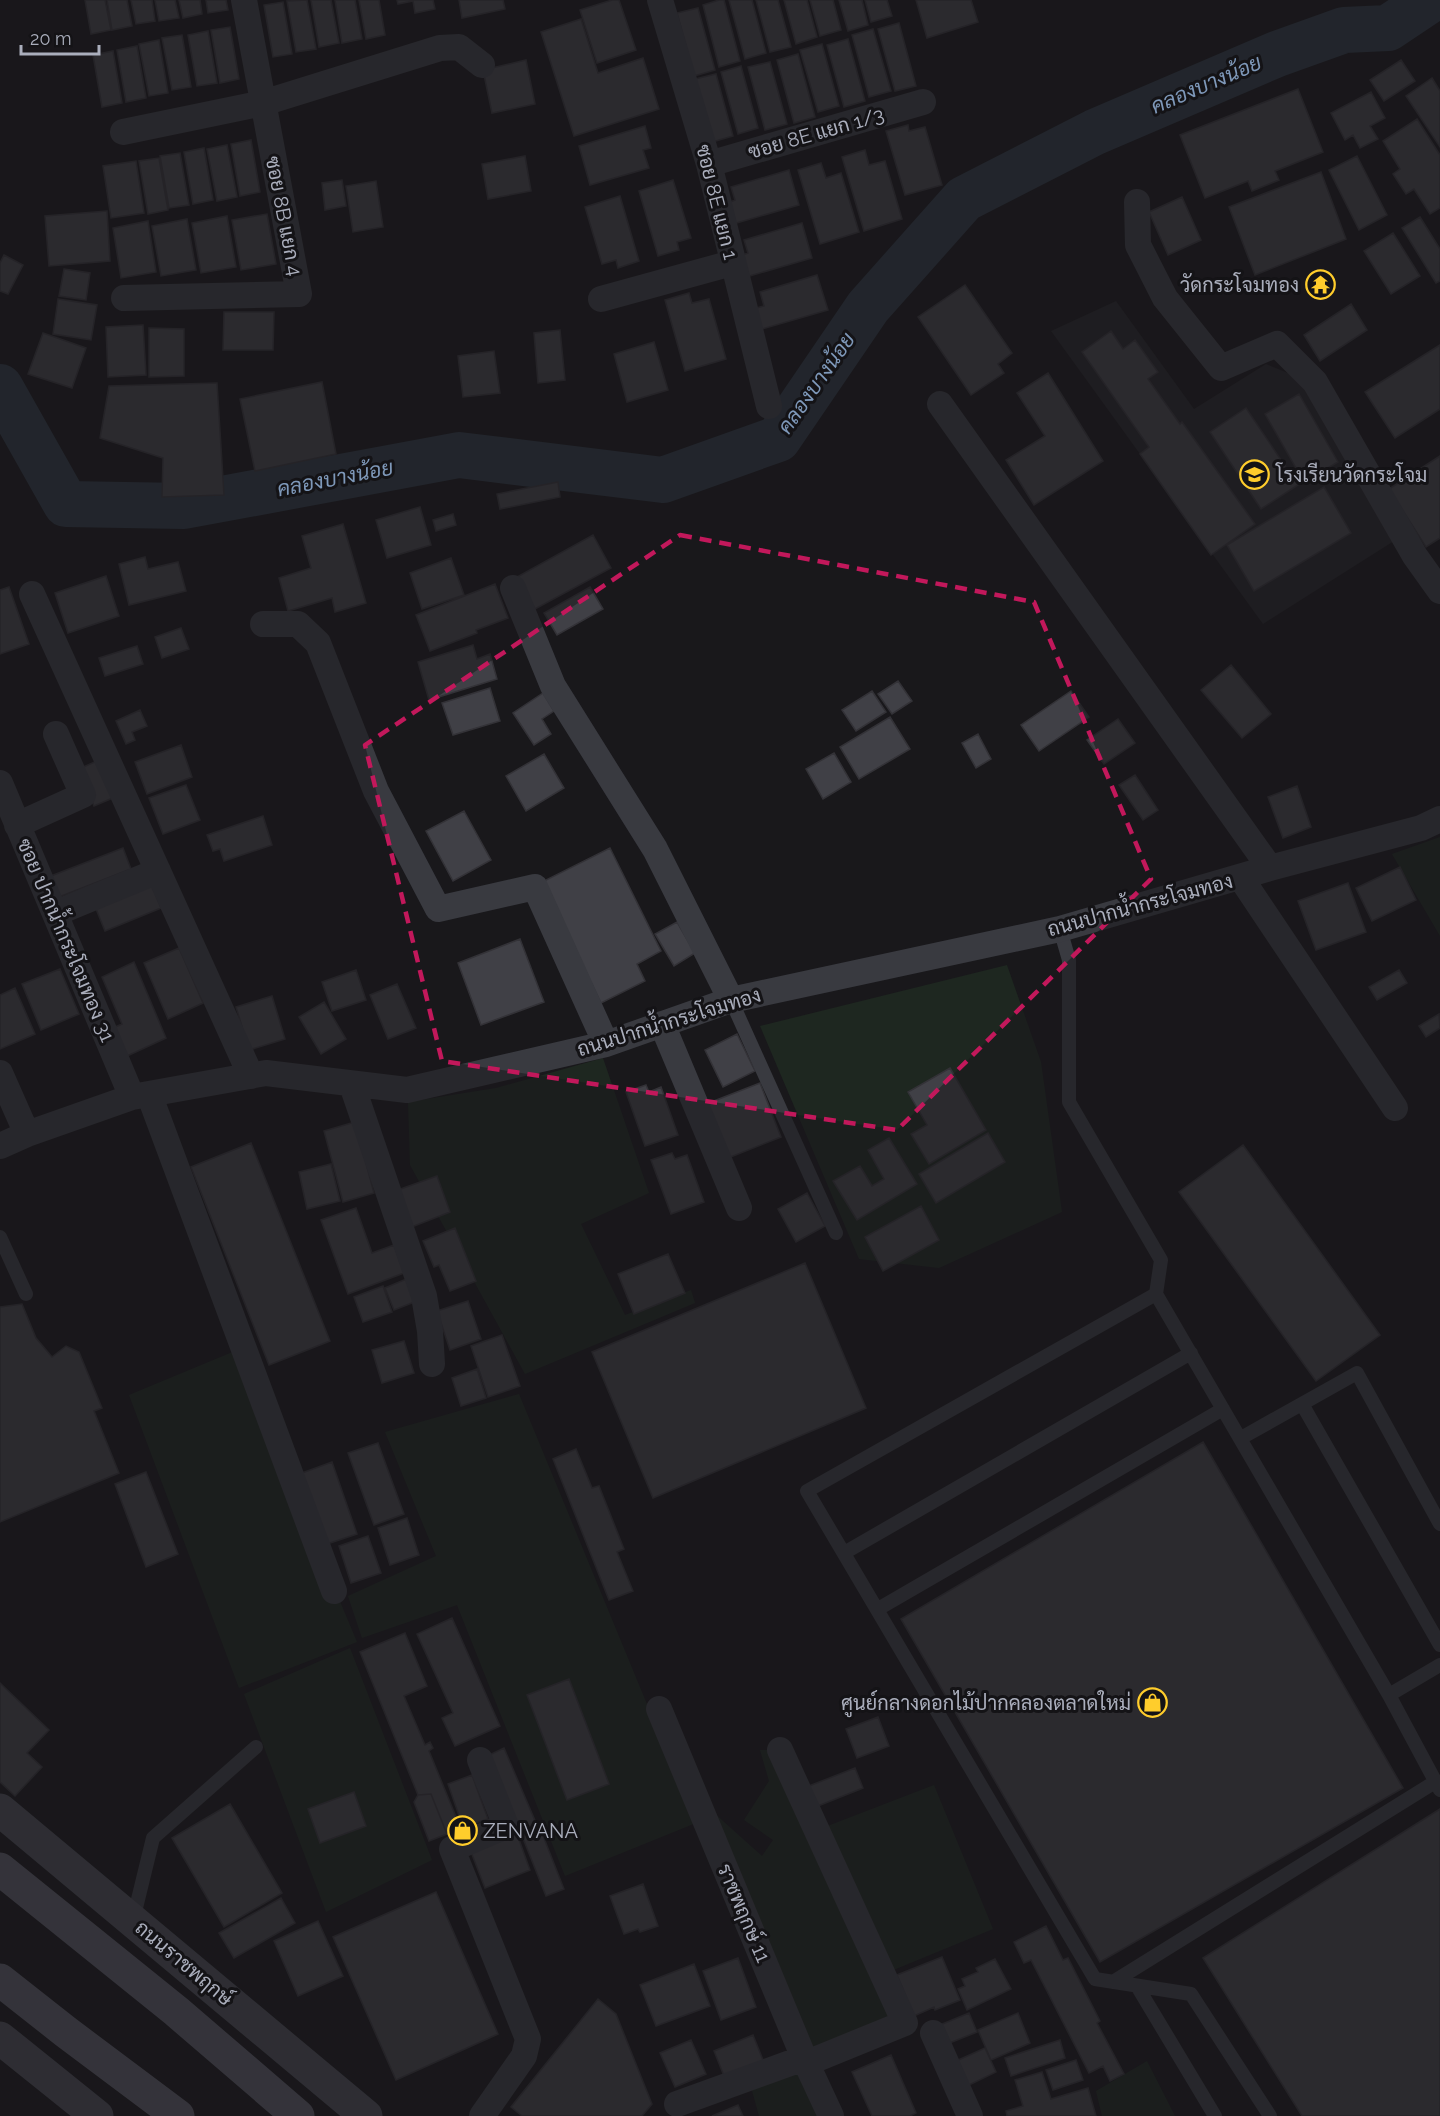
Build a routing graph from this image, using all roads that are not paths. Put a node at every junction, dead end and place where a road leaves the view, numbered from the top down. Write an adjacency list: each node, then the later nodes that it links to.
1 (244, 0): 5 (street, ซอย 8B แยก 4)
2 (660, 0): 7 (street, ซอย 8E แยก 1)
3 (482, 65): 5 (street)
4 (923, 102): 7 (street, ซอย 8E แยก 1/3)
5 (263, 104): 6 (street); 10 (street, ซอย 8B แยก 4)
6 (123, 132)
7 (709, 164): 9 (street, ซอย 8E แยก 1)
8 (1137, 202): 15 (street)
9 (732, 263): 11 (street); 13 (street, ซอย 8E แยก 1)
10 (124, 298)
11 (601, 299)
12 (940, 404): 22 (street)
13 (769, 406)
14 (513, 588): 27 (street)
15 (1440, 591)
16 (32, 594): 23 (street)
17 (263, 624): 29 (street)
18 (56, 734): 21 (street)
19 (0, 783): 21 (street, ซอย ปากน้ำกระโจมทอง 31)
20 (1440, 819): 22 (street, ถนนปากน้ำกระโจมทอง)
21 (17, 825): 25 (street, ซอย ปากน้ำกระโจมทอง 31)
22 (1270, 868): 24 (street, ถนนปากน้ำกระโจมทอง)
23 (158, 870): 25 (street); 31 (street)
24 (1241, 878): 26 (street, ถนนปากน้ำกระโจมทอง); 34 (street)
25 (56, 913): 33 (street, ซอย ปากน้ำกระโจมทอง 31)
26 (1060, 929): 27 (street, ถนนปากน้ำกระโจมทอง); 41 (lane)
27 (731, 1000): 28 (street, ถนนปากน้ำกระโจมทอง); 38 (lane)
28 (662, 1024): 29 (street, ถนนปากน้ำกระโจมทอง); 37 (street)
29 (606, 1044): 32 (street, ถนนปากน้ำกระโจมทอง)
30 (0, 1073): 35 (street)
31 (251, 1076): 32 (street, ถนนปากน้ำกระโจมทอง); 33 (street, ถนนปากน้ำกระโจมทอง)
32 (352, 1085): 43 (street)
33 (140, 1096): 35 (street, ถนนปากน้ำกระโจมทอง); 49 (street, ซอย ปากน้ำกระโจมทอง 31)
34 (1395, 1107)
35 (27, 1134): 36 (street, ถนนปากน้ำกระโจมทอง)
36 (0, 1146)
37 (739, 1208)
38 (836, 1233)
39 (0, 1237): 40 (lane)
40 (26, 1294)
41 (1156, 1294): 42 (lane); 48 (lane)
42 (1191, 1353): 45 (lane); 48 (lane)
43 (432, 1365)
44 (1302, 1404): 46 (lane); 47 (lane); 51 (lane)
45 (1223, 1409): 46 (lane); 50 (lane)
46 (1240, 1438): 53 (lane)
47 (1440, 1524)
48 (844, 1553): 50 (lane)
49 (334, 1591)
50 (878, 1609): 63 (lane)
51 (1440, 1645)
52 (1440, 1665): 53 (lane)
53 (1389, 1695): 58 (lane)
54 (659, 1709): 67 (street, ราชพฤกษ์ 11)
55 (256, 1747): 61 (lane)
56 (780, 1750): 67 (street)
57 (480, 1761): 73 (street)
58 (1437, 1786): 63 (lane)
59 (0, 1810): 61 (main road, ถนนราชพฤกษ์)
60 (0, 1869): 71 (main road)
61 (133, 1920): 72 (main road, ถนนราชพฤกษ์)
62 (0, 1980): 70 (main road)
63 (1113, 1982): 64 (lane)
64 (1137, 1986): 76 (lane); 77 (lane)
65 (933, 2033): 75 (street)
66 (0, 2038): 69 (main road)
67 (805, 2061): 68 (street); 74 (street, ราชพฤกษ์ 11)
68 (677, 2104)
69 (97, 2116)
70 (178, 2116)
71 (298, 2116)
72 (366, 2116)
73 (482, 2116)
74 (831, 2116)
75 (970, 2116)
76 (1215, 2116)
77 (1270, 2116)

